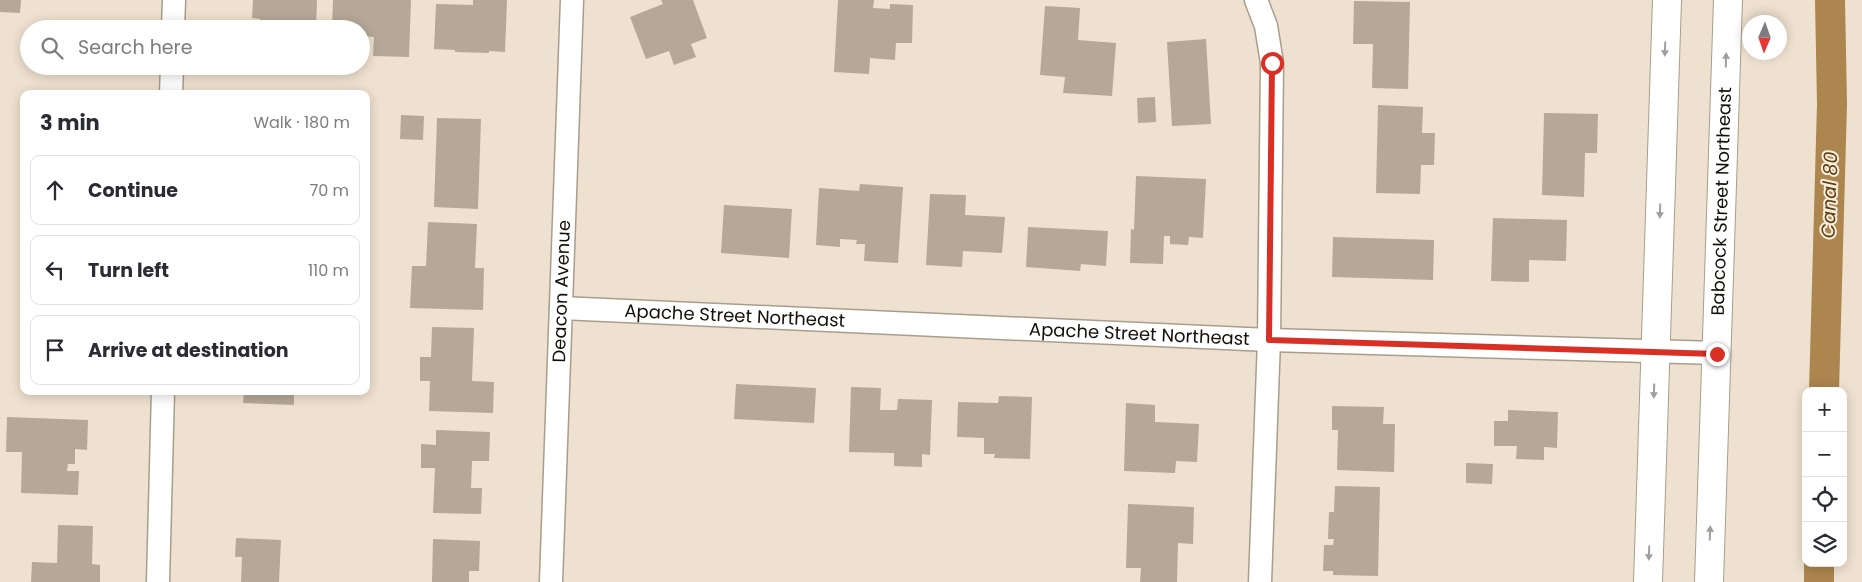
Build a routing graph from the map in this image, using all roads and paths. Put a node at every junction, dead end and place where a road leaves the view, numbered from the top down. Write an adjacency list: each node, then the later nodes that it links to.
1 (174, 0): 6 (street)
2 (572, 0): 9 (street, Deacon Avenue)
3 (1256, 0): 10 (street)
4 (1667, 0): 11 (main road, one-way to 11)
5 (1728, 0): 12 (main road, Babcock Street Northeast, one-way to 5)
6 (173, 20)
7 (172, 75): 8 (street)
8 (171, 90)
9 (561, 308): 10 (street, Apache Street Northeast); 15 (street, Deacon Avenue)
10 (1269, 340): 11 (street, Apache Street Northeast); 16 (street)
11 (1656, 351): 12 (street, Apache Street Northeast); 17 (main road, one-way to 17)
12 (1717, 354): 18 (main road, Babcock Street Northeast, one-way to 12)
13 (163, 395): 14 (street)
14 (158, 582)
15 (551, 582)
16 (1260, 582)
17 (1648, 582)
18 (1709, 582)

